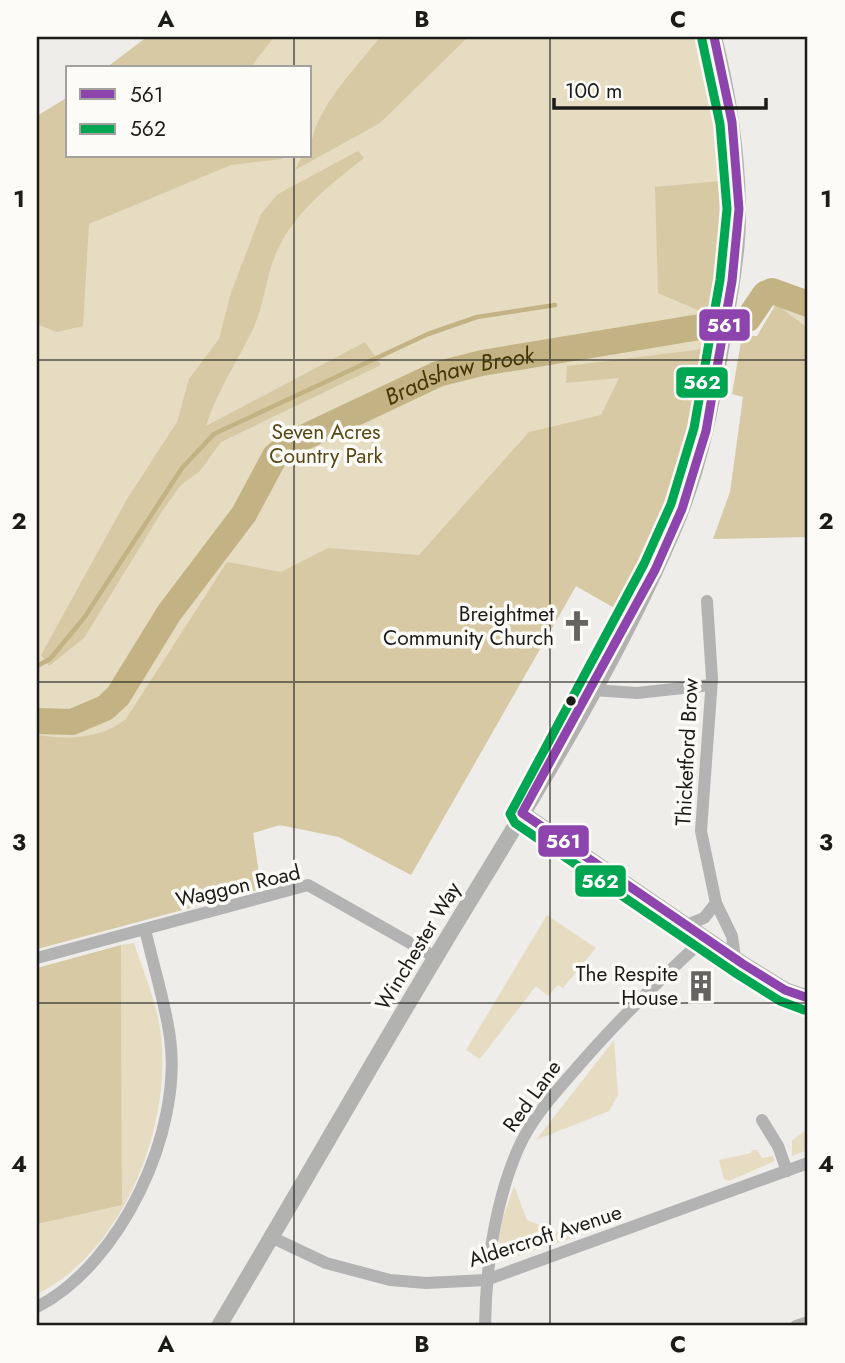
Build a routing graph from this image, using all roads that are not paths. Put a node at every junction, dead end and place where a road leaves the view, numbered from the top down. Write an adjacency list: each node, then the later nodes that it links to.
1 (714, 37): 4 (street, Winchester Way)
2 (707, 601): 3 (street, Thicketford Brow)
3 (711, 685): 4 (street); 6 (street, Thicketford Brow)
4 (593, 690): 5 (street, Winchester Way)
5 (522, 813): 7 (street); 10 (street, Winchester Way)
6 (716, 903): 7 (street); 12 (street, Thicketford Brow)
7 (687, 925): 9 (street)
8 (145, 929): 10 (street, Waggon Road); 11 (street, Waggon Road); 19 (street)
9 (706, 937): 12 (street); 18 (street, Red Lane)
10 (435, 957): 17 (street, Winchester Way)
11 (37, 958)
12 (735, 958): 13 (street)
13 (808, 998)
14 (762, 1120): 16 (street)
15 (808, 1163): 16 (street, Aldercroft Avenue)
16 (786, 1171): 18 (street, Aldercroft Avenue)
17 (271, 1237): 18 (street, Aldercroft Avenue); 21 (street, Winchester Way)
18 (486, 1280): 22 (street, Red Lane)
19 (37, 1307)
20 (808, 1322): 23 (street)
21 (219, 1326)
22 (485, 1326)
23 (796, 1326)

